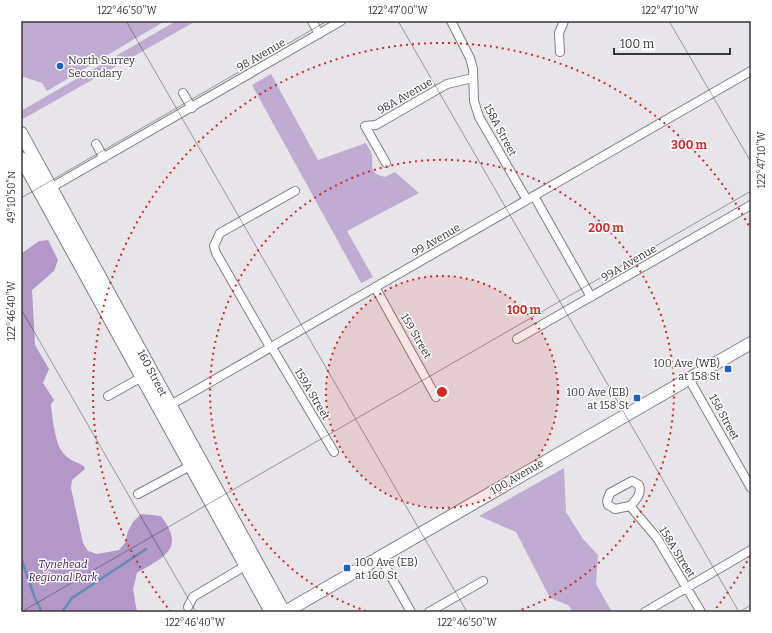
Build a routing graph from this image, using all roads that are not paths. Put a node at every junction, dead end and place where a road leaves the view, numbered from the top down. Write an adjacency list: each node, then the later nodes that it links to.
1 (312, 21): 5 (street)
2 (341, 21): 5 (street, 98 Avenue)
3 (451, 21): 8 (street, 158A Street)
4 (564, 21): 6 (street)
5 (319, 34): 10 (street, 98 Avenue)
6 (560, 52)
7 (751, 71): 18 (street, 99 Avenue)
8 (473, 78): 15 (street, 98A Avenue); 18 (street, 158A Street)
9 (184, 93): 10 (street)
10 (192, 108): 14 (street, 98 Avenue)
11 (21, 134): 17 (main road, 160 Street)
12 (96, 144): 14 (street)
13 (21, 158): 17 (main road, 160 Street)
14 (104, 158): 17 (street, 98 Avenue)
15 (386, 163)
16 (295, 190): 24 (street, 159A Street)
17 (46, 191): 25 (main road, 160 Street); 29 (main road, 160 Street)
18 (531, 198): 20 (street, 99 Avenue); 21 (street, 158A Street)
19 (751, 205): 21 (street, 99A Avenue)
20 (375, 287): 24 (street, 99 Avenue); 28 (street, 159 Street)
21 (590, 297): 22 (street, 99A Avenue)
22 (517, 339)
23 (751, 343): 26 (main road, 100 Avenue)
24 (271, 347): 29 (street, 99 Avenue); 30 (street, 159A Street)
25 (142, 377): 27 (street); 29 (main road, 160 Street)
26 (690, 379): 32 (street, 158 Street); 36 (main road, 100 Avenue)
27 (108, 396)
28 (436, 397)
29 (165, 408): 31 (main road, 160 Street); 42 (main road, 160 Street)
30 (334, 452)
31 (190, 466): 33 (street); 37 (main road, 160 Street)
32 (751, 488)
33 (138, 494)
34 (630, 506): 39 (street, 158A Street)
35 (751, 550): 39 (street)
36 (380, 557): 42 (main road, 100 Avenue); 43 (street)
37 (245, 566): 40 (street); 41 (main road, 160 Street)
38 (483, 581): 44 (street)
39 (686, 588): 45 (street); 46 (street, 158A Street)
40 (188, 607)
41 (271, 612)
42 (284, 612)
43 (411, 612)
44 (429, 612)
45 (645, 612)
46 (701, 612)

